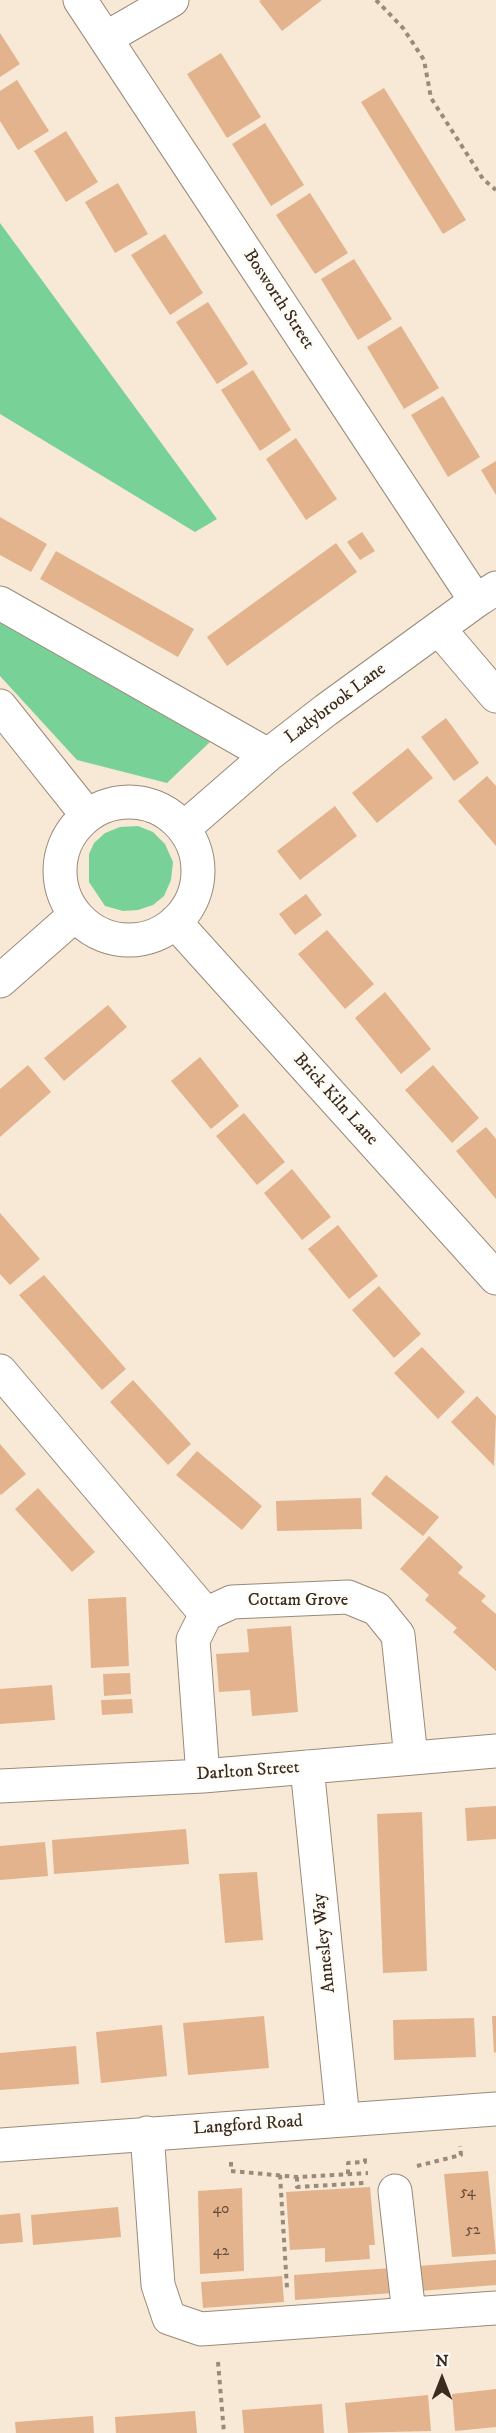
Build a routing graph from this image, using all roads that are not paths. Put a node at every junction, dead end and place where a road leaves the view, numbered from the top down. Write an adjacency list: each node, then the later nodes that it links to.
1 (80, 0): 3 (street, Bosworth Street)
2 (172, 0): 3 (street)
3 (106, 38): 4 (street, Bosworth Street)
4 (486, 594): 6 (street, Ladybrook Lane)
5 (0, 603): 9 (street)
6 (439, 629): 7 (street); 9 (street, Ladybrook Lane)
7 (496, 696)
8 (0, 706): 10 (street)
9 (268, 755): 11 (street, Ladybrook Lane)
10 (87, 815): 11 (street); 12 (street)
11 (184, 828): 13 (street)
12 (75, 915): 13 (street); 14 (street)
13 (175, 922): 15 (street, Brick Kiln Lane)
14 (0, 981)
15 (496, 1278)
16 (0, 1371): 17 (street)
17 (206, 1614): 19 (street, Cottam Grove); 21 (street)
18 (496, 1751): 19 (street, Darlton Street)
19 (411, 1758): 20 (street, Darlton Street)
20 (307, 1767): 21 (street, Darlton Street); 24 (street, Annesley Way)
21 (203, 1776): 22 (street, Darlton Street)
22 (0, 1786)
23 (496, 2109): 24 (street, Langford Road)
24 (343, 2120): 25 (street, Langford Road)
25 (147, 2133): 26 (street, Langford Road); 29 (street)
26 (0, 2145)
27 (378, 2182): 29 (street)
28 (496, 2308): 29 (street)
29 (409, 2314)

